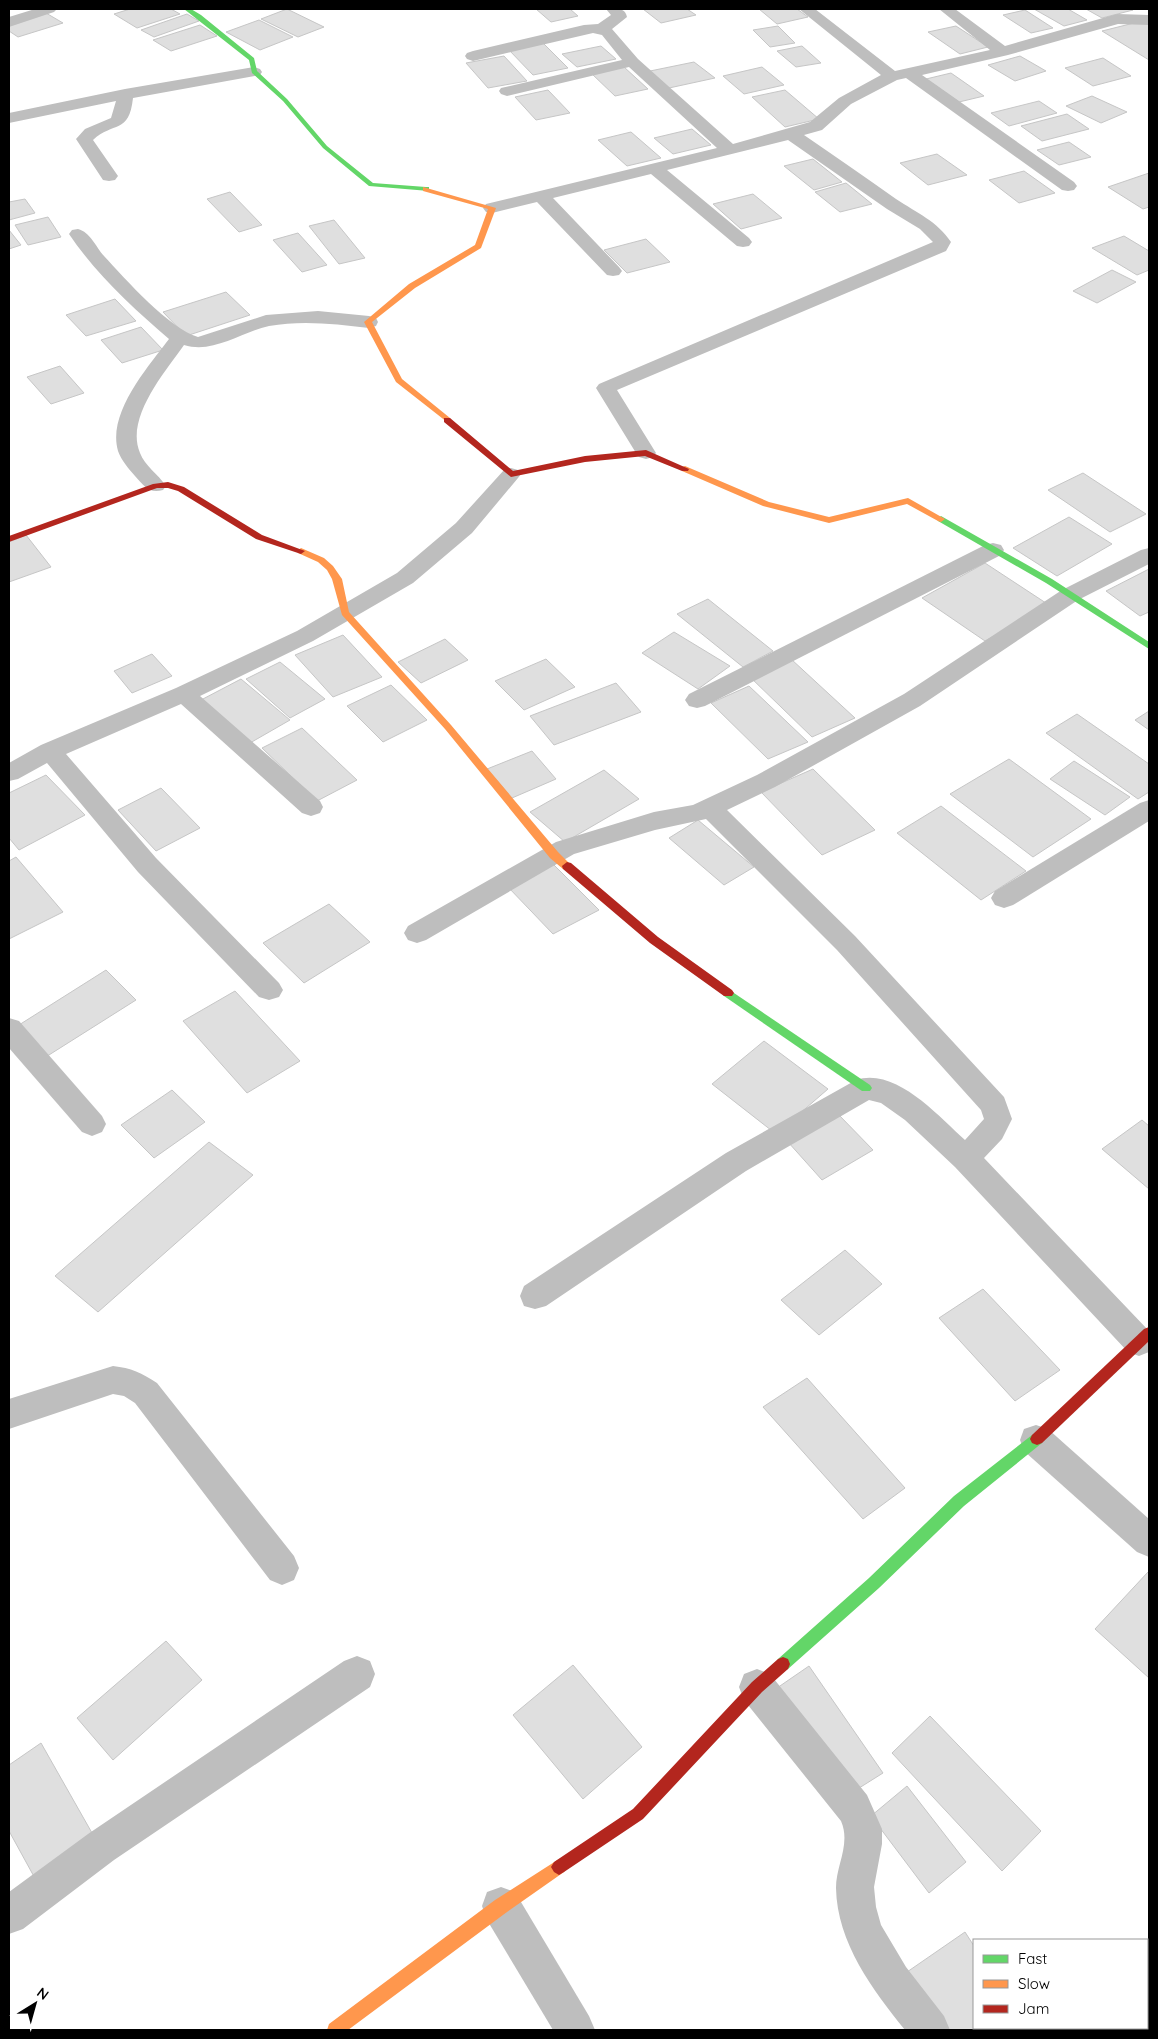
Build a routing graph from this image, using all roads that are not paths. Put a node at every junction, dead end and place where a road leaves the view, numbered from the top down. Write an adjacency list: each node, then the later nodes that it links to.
1 (48, 9): 9 (street)
2 (187, 9): 14 (street)
3 (613, 9): 10 (street)
4 (806, 9): 16 (street)
5 (946, 9): 11 (street)
6 (1145, 9): 7 (street)
7 (1149, 12)
8 (1149, 20): 11 (street)
9 (9, 22)
10 (601, 29): 12 (street); 13 (street)
11 (1002, 52): 15 (street)
12 (473, 56)
13 (632, 62): 17 (street); 21 (street)
14 (254, 72): 18 (street); 26 (street)
15 (909, 73): 16 (street); 24 (street)
16 (892, 76): 20 (street)
17 (507, 90)
18 (125, 94): 19 (street); 23 (street)
19 (9, 118)
20 (790, 134): 21 (street); 32 (street)
21 (729, 150): 22 (street)
22 (654, 168): 25 (street); 28 (street)
23 (109, 176)
24 (1068, 186)
25 (541, 196): 26 (street); 29 (street)
26 (492, 208): 30 (street)
27 (78, 234): 31 (street)
28 (743, 242)
29 (613, 270)
30 (369, 322): 31 (street); 33 (street)
31 (180, 338): 34 (street)
32 (646, 453): 33 (street); 36 (street)
33 (511, 474): 39 (street)
34 (156, 486): 35 (street); 39 (street)
35 (9, 539)
36 (993, 550): 38 (street); 42 (street)
37 (1149, 555): 38 (street)
38 (1070, 595): 40 (street); 46 (street)
39 (345, 613): 41 (street); 48 (street)
40 (1149, 646)
41 (184, 694): 43 (street); 45 (street)
42 (698, 700)
43 (50, 751): 44 (street); 51 (street)
44 (9, 773)
45 (311, 807)
46 (710, 808): 48 (street); 55 (street)
47 (1149, 809): 49 (street)
48 (554, 855): 50 (street); 53 (street)
49 (1004, 898)
50 (417, 933)
51 (269, 990)
52 (9, 1029): 54 (street)
53 (866, 1088): 55 (street); 56 (street)
54 (92, 1124)
55 (965, 1158): 57 (street)
56 (535, 1296)
57 (1144, 1338): 59 (street)
58 (9, 1414): 61 (street)
59 (1036, 1440): 60 (street); 63 (street)
60 (1149, 1541)
61 (282, 1568)
62 (357, 1674): 65 (street)
63 (757, 1687): 64 (street); 68 (street)
64 (500, 1906): 66 (street); 67 (street)
65 (9, 1915)
66 (335, 2030)
67 (575, 2030)
68 (930, 2030)

